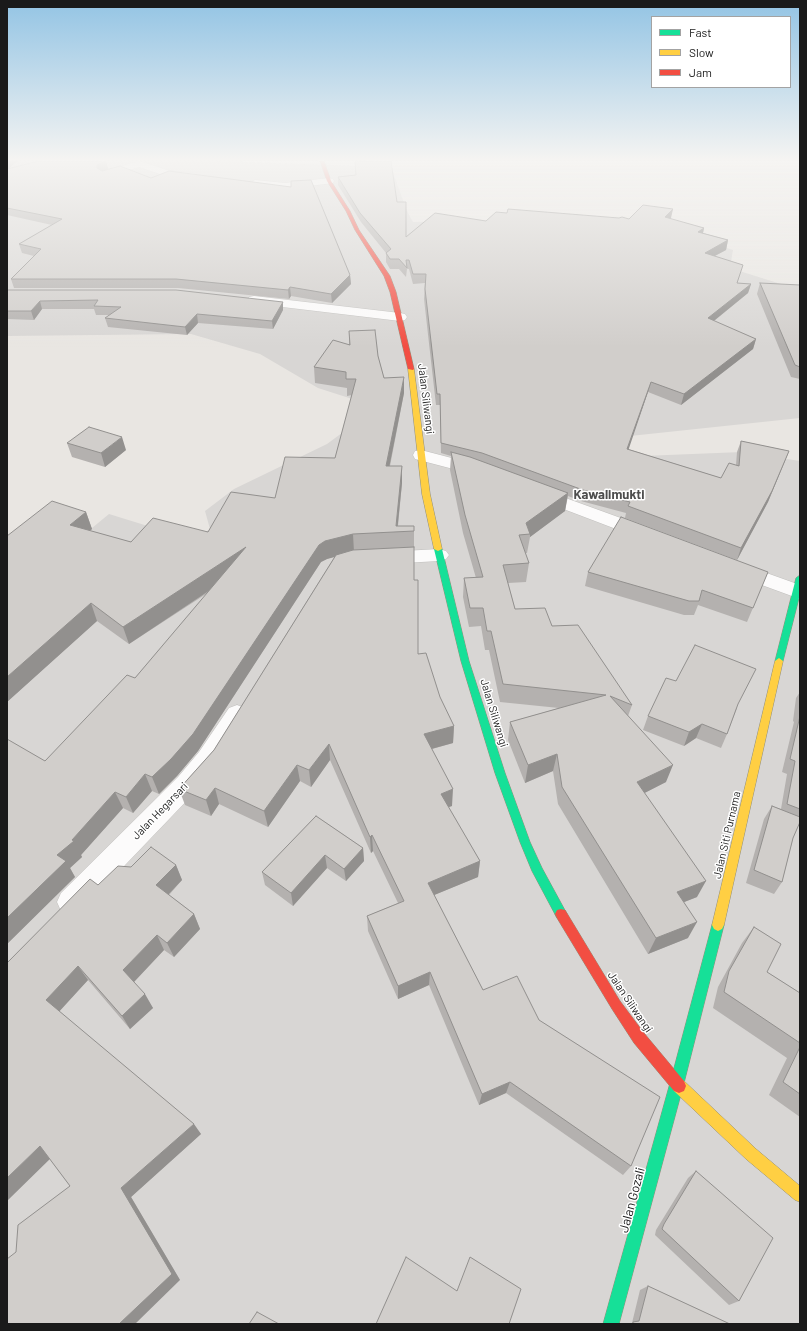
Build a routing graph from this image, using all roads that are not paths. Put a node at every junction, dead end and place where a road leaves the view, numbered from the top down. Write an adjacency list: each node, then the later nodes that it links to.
1 (354, 223): 3 (main road, Jalan Siliwangi)
2 (240, 298): 3 (street)
3 (400, 317): 4 (main road, Jalan Siliwangi)
4 (421, 455): 5 (street); 8 (main road, Jalan Siliwangi)
5 (496, 477)
6 (525, 488): 7 (street)
7 (657, 538)
8 (439, 556): 9 (street); 14 (main road, Jalan Siliwangi)
9 (362, 559)
10 (723, 563): 11 (street)
11 (799, 587): 14 (main road, Jalan Siti Purnama)
12 (246, 699): 13 (street, Jalan Hegarsari)
13 (56, 917)
14 (677, 1083): 15 (main road, Jalan Siliwangi); 16 (main road, Jalan Gozali)
15 (800, 1195)
16 (611, 1324)

